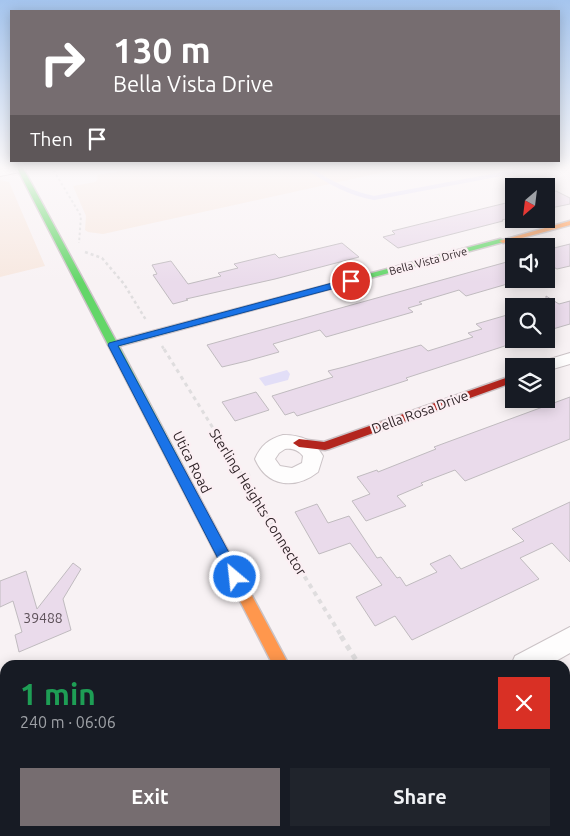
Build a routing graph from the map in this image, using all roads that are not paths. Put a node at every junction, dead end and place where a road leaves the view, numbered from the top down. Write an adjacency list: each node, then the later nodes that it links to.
1 (39, 205): 3 (street, Utica Road)
2 (570, 223): 3 (street, Bella Vista Drive)
3 (112, 345): 9 (street, Utica Road)
4 (570, 358): 5 (street)
5 (555, 363)
6 (505, 382): 7 (street, Della Rosa Drive)
7 (319, 454): 7 (street, Della Rosa Drive)
8 (570, 639): 10 (street)
9 (278, 660)
10 (533, 660)

